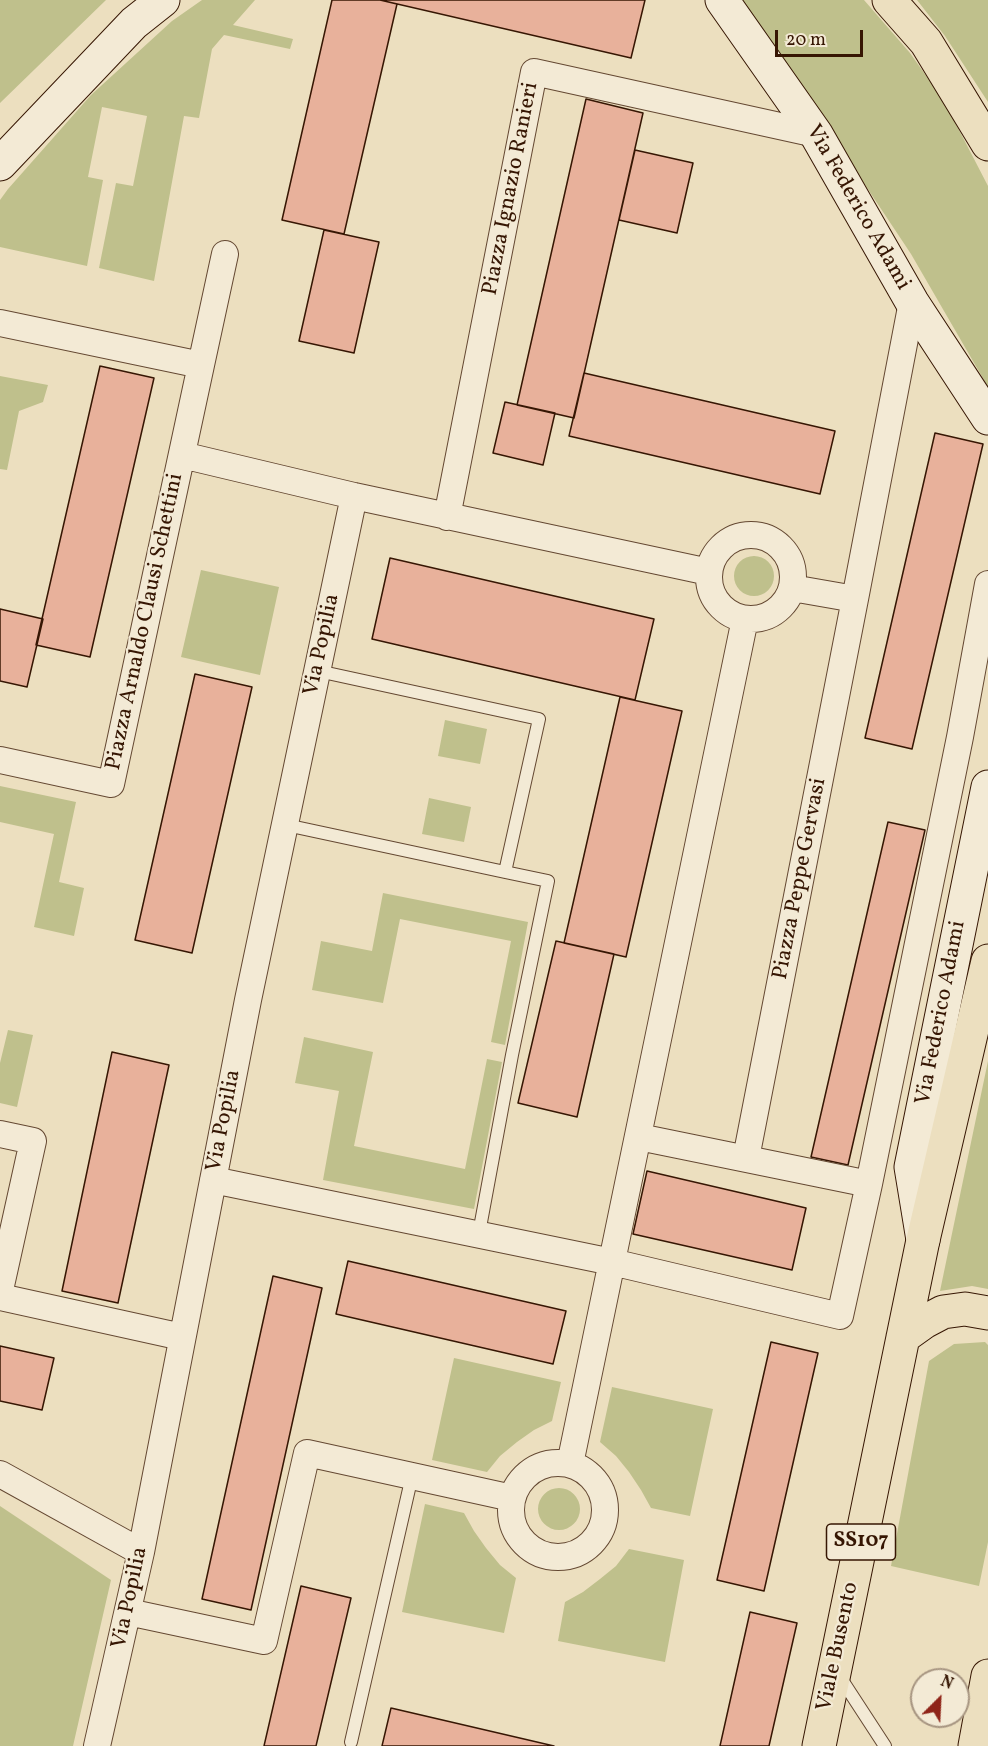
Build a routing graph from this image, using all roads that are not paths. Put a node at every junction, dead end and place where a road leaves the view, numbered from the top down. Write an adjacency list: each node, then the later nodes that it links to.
1 (163, 0): 6 (street)
2 (722, 0): 4 (street, Via Federico Adami)
3 (889, 0): 5 (main road)
4 (816, 134): 8 (street, Via Federico Adami); 14 (street, Piazza Ignazio Ranieri)
5 (988, 144)
6 (0, 164)
7 (225, 254): 10 (street)
8 (912, 303): 11 (street, Via Federico Adami); 18 (street, Piazza Peppe Gervasi)
9 (0, 323): 10 (street)
10 (201, 365): 12 (street)
11 (988, 418)
12 (182, 455): 13 (street); 21 (street, Piazza Arnaldo Clausi Schettini)
13 (354, 496): 14 (street); 20 (street, Via Popilia)
14 (447, 517): 15 (street)
15 (709, 573): 17 (street); 19 (street)
16 (988, 584): 30 (street)
17 (792, 588): 18 (street); 19 (street)
18 (855, 599): 28 (street, Piazza Peppe Gervasi)
19 (745, 619): 27 (street)
20 (318, 671): 23 (street, Via Popilia); 24 (lane)
21 (0, 760)
22 (988, 787): 32 (street, Via Federico Adami)
23 (286, 825): 24 (lane); 29 (street, Via Popilia)
24 (506, 872): 31 (lane)
25 (988, 961): 32 (main road, Via Federico Adami / SS107)
26 (0, 1134): 34 (street)
27 (639, 1137): 28 (street); 33 (street)
28 (746, 1158): 30 (street)
29 (213, 1180): 31 (street); 37 (street, Via Popilia)
30 (869, 1184): 33 (street)
31 (478, 1233): 33 (street)
32 (923, 1240): 38 (main road, Via Federico Adami / SS107)
33 (612, 1262): 39 (street)
34 (0, 1290)
35 (0, 1297): 37 (street)
36 (988, 1313): 38 (main road)
37 (182, 1337): 43 (street, Via Popilia)
38 (903, 1337): 45 (main road, Viale Busento / SS107)
39 (570, 1464): 42 (street); 42 (street)
40 (0, 1474): 43 (street)
41 (412, 1476): 42 (street); 44 (street); 47 (lane)
42 (512, 1498)
43 (141, 1552): 44 (street, Via Popilia)
44 (128, 1612): 48 (street, Via Popilia)
45 (834, 1668): 49 (main road, Viale Busento / SS107); 50 (lane)
46 (988, 1676): 51 (main road)
47 (351, 1743)
48 (97, 1746)
49 (819, 1746)
50 (885, 1746)
51 (975, 1746)

